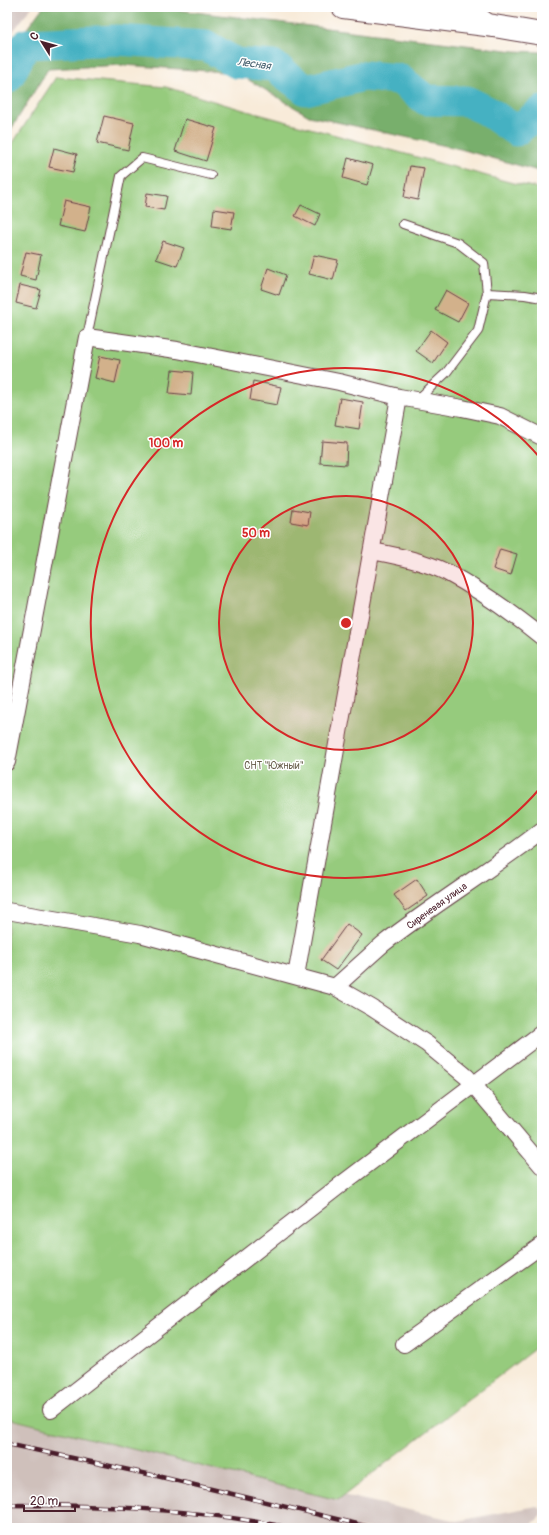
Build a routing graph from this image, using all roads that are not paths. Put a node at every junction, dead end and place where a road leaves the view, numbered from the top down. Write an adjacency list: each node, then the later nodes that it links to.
1 (343, 7): 3 (main road)
2 (468, 7): 3 (street)
3 (494, 26): 4 (main road)
4 (542, 34)
5 (212, 175): 9 (lane)
6 (403, 224): 7 (lane)
7 (487, 293): 8 (lane); 11 (lane)
8 (542, 298)
9 (87, 337): 10 (street); 15 (street)
10 (399, 397): 11 (street); 13 (street)
11 (417, 400): 12 (street)
12 (542, 437)
13 (372, 551): 14 (street); 18 (street)
14 (542, 637)
15 (7, 762)
16 (542, 830): 19 (street, Сиреневая улица)
17 (7, 911): 18 (street)
18 (296, 976): 19 (street)
19 (335, 987): 21 (street)
20 (542, 1033): 21 (street)
21 (474, 1085): 22 (street); 25 (street)
22 (542, 1166)
23 (542, 1245): 24 (street)
24 (404, 1344)
25 (51, 1410)

